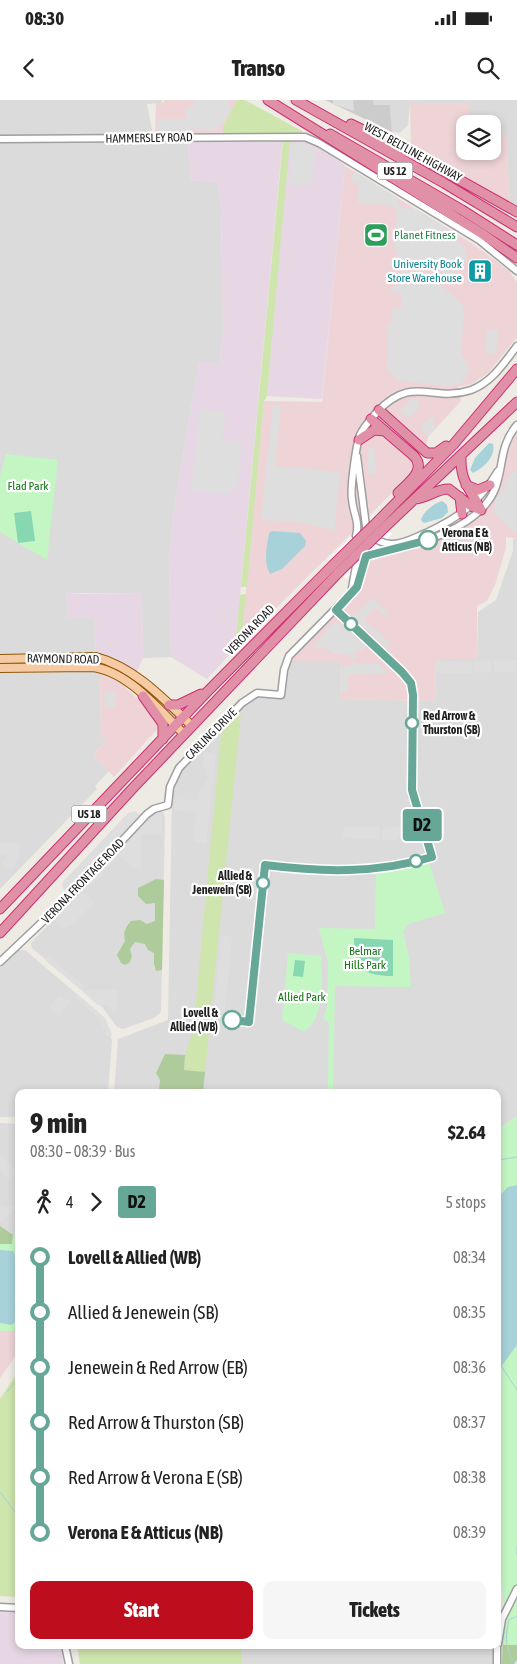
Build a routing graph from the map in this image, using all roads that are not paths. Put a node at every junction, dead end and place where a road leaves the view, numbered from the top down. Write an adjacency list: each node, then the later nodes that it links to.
1 (269, 100): 7 (highway, WEST BELTLINE HIGHWAY / US 12); 8 (highway)
2 (296, 100): 6 (highway, WEST BELTLINE HIGHWAY / US 12)
3 (307, 100): 5 (highway)
4 (0, 139): 9 (street, HAMMERSLEY ROAD)
5 (517, 212)
6 (517, 227)
7 (517, 245)
8 (515, 257)
9 (517, 271)
10 (517, 346): 13 (street)
11 (517, 369): 16 (highway, VERONA ROAD / US 18)
12 (517, 402): 20 (highway, VERONA ROAD / US 18)
13 (379, 410): 14 (street); 16 (highway)
14 (371, 419): 17 (highway); 18 (street)
15 (517, 425): 21 (street)
16 (464, 433): 28 (highway, VERONA ROAD / US 18)
17 (389, 434): 18 (highway); 28 (highway)
18 (359, 440): 19 (street)
19 (358, 456): 31 (street); 32 (street)
20 (460, 456): 23 (highway); 25 (highway, VERONA ROAD / US 18)
21 (498, 470): 22 (street); 27 (street)
22 (491, 482): 23 (highway); 26 (street); 27 (street)
23 (464, 483): 26 (highway)
24 (460, 497): 25 (highway); 26 (highway); 29 (highway)
25 (415, 499): 30 (highway, VERONA ROAD / US 18)
26 (474, 503): 27 (highway); 29 (street)
27 (481, 510): 34 (street)
28 (387, 512): 30 (highway, VERONA ROAD / US 18)
29 (462, 514): 32 (street)
30 (382, 524): 35 (highway, VERONA ROAD / US 18, bridge)
31 (356, 536): 32 (street); 33 (street)
32 (369, 537): 34 (street)
33 (358, 555): 34 (street); 36 (street)
34 (368, 555): 36 (street)
35 (336, 568): 39 (highway, VERONA ROAD / US 18); 43 (highway, VERONA ROAD / US 18)
36 (351, 594): 47 (street, CARLING DRIVE)
37 (0, 659): 41 (main road, RAYMOND ROAD)
38 (0, 668): 40 (main road, RAYMOND ROAD)
39 (208, 691): 41 (highway); 42 (highway, VERONA ROAD / US 18)
40 (143, 696): 44 (main road, RAYMOND ROAD); 46 (highway)
41 (169, 705): 42 (main road, RAYMOND ROAD)
42 (183, 717): 43 (main road, RAYMOND ROAD); 44 (highway, VERONA ROAD / US 18)
43 (192, 726): 45 (highway, VERONA ROAD / US 18)
44 (173, 728): 45 (main road, RAYMOND ROAD); 46 (highway, VERONA ROAD / US 18)
45 (184, 734): 49 (highway, VERONA ROAD / US 18)
46 (163, 739): 48 (highway, VERONA ROAD / US 18)
47 (168, 805): 50 (street, VERONA FRONTAGE ROAD)
48 (0, 907)
49 (0, 933)
50 (0, 962)
51 (517, 1589): 54 (street)
52 (0, 1607): 53 (street)
53 (15, 1608)
54 (501, 1624)
55 (66, 1649): 57 (street)
56 (497, 1649): 58 (street)
57 (69, 1664)
58 (497, 1664)

